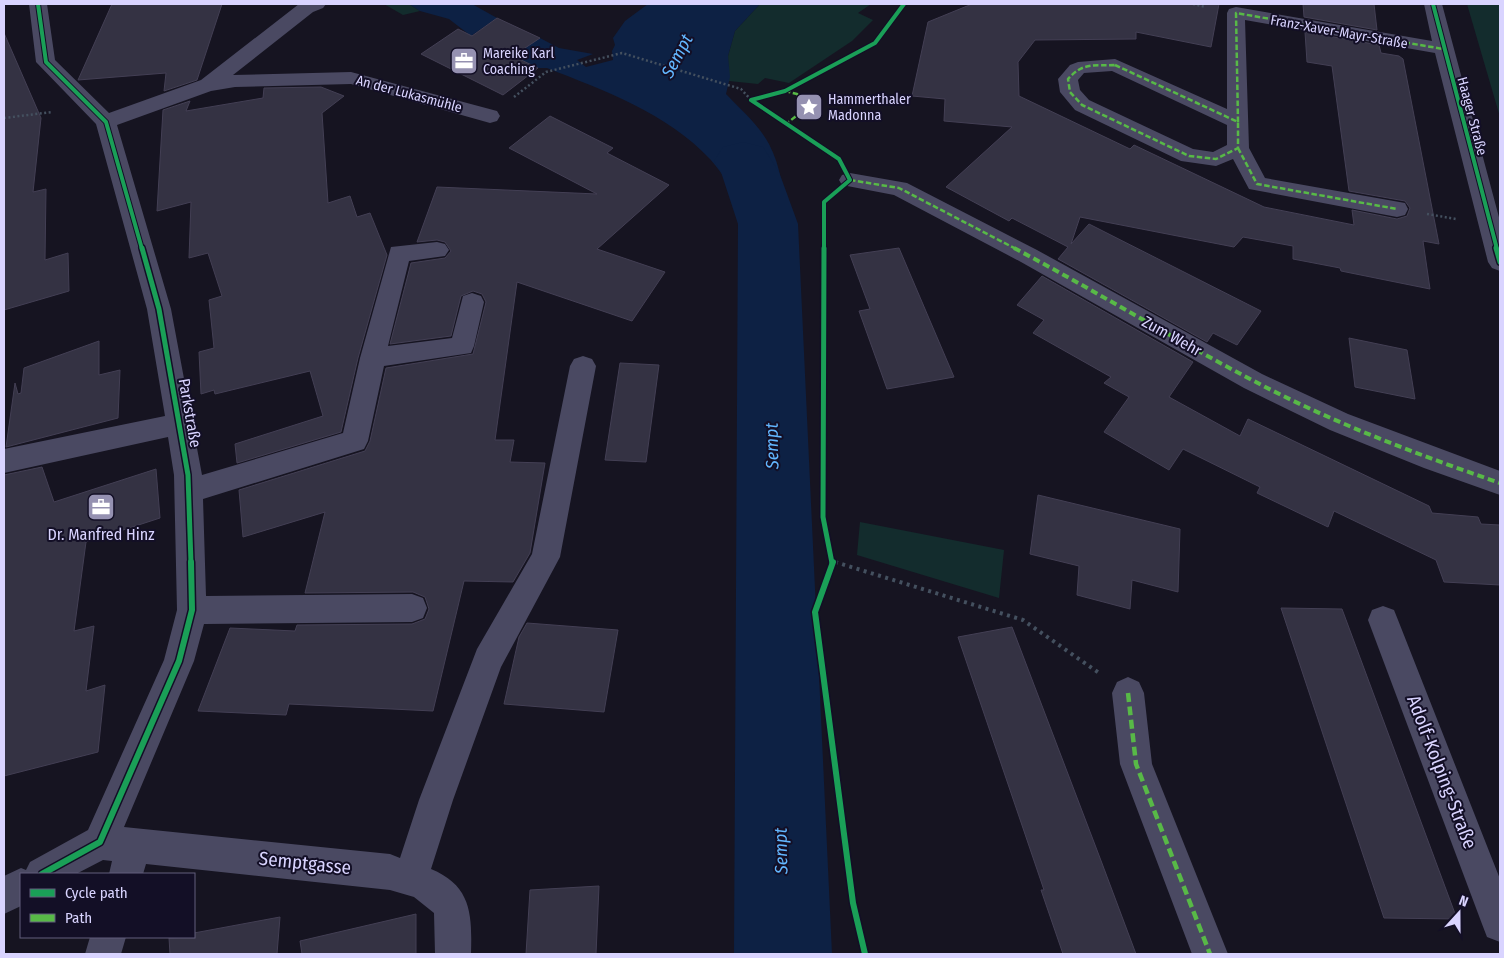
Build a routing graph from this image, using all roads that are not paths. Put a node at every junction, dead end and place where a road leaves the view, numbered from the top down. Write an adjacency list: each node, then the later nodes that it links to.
1 (38, 4): 7 (street)
2 (317, 4): 6 (street, An der Lukasmühle)
3 (1433, 4): 5 (street, Haager Straße)
4 (1236, 9): 5 (street, Franz-Xaver-Mayr-Straße); 9 (street, Franz-Xaver-Mayr-Straße)
5 (1443, 49): 14 (street, Haager Straße)
6 (208, 85): 7 (street, An der Lukasmühle); 8 (street, An der Lukasmühle)
7 (99, 114): 18 (street, Parkstraße)
8 (490, 116)
9 (1238, 122): 10 (street, Franz-Xaver-Mayr-Straße); 10 (street)
10 (1238, 148): 12 (street, Franz-Xaver-Mayr-Straße)
11 (850, 180): 20 (street, Zum Wehr)
12 (1397, 209)
13 (436, 250): 16 (street)
14 (1500, 262)
15 (472, 302): 16 (street)
16 (374, 358): 21 (street)
17 (583, 366): 29 (street)
18 (179, 424): 19 (street); 21 (street, Parkstraße)
19 (4, 461)
20 (1500, 483)
21 (188, 491): 23 (street, Parkstraße)
22 (412, 608): 23 (street)
23 (192, 610): 26 (street, Parkstraße)
24 (1383, 620): 32 (street, Adolf-Kolping-Straße)
25 (1128, 693): 36 (street)
26 (100, 842): 27 (street, Semptgasse); 28 (street)
27 (130, 860): 29 (street, Semptgasse)
28 (44, 873)
29 (411, 878): 35 (street, Semptgasse)
30 (20, 887): 31 (street)
31 (4, 896)
32 (1500, 924)
33 (108, 938): 34 (street)
34 (104, 954)
35 (453, 954)
36 (1210, 954)

